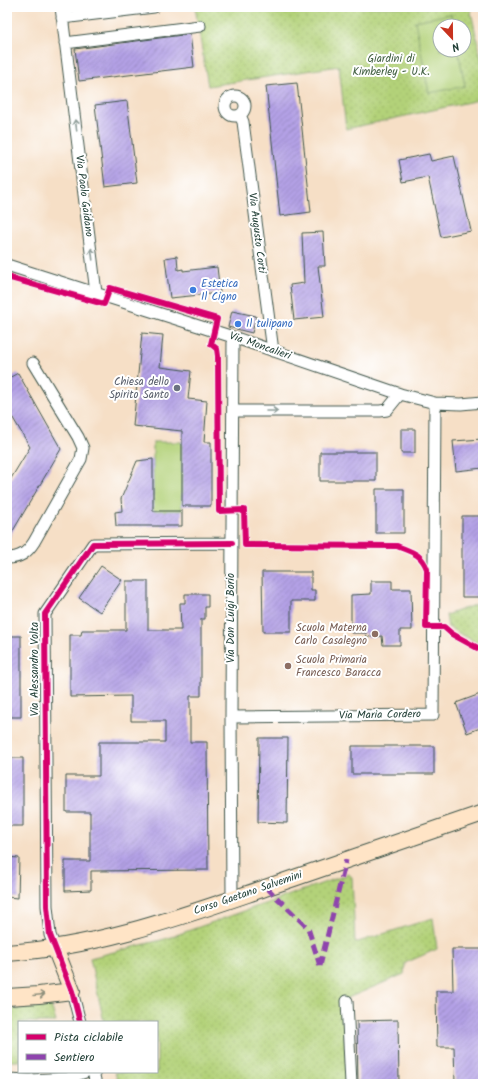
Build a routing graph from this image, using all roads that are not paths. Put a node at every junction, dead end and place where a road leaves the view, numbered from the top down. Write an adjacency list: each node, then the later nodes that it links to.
1 (154, 7): 2 (street)
2 (62, 13): 4 (street, Via Paolo Gaidano)
3 (200, 26): 4 (street)
4 (65, 43): 7 (street, Via Paolo Gaidano, one-way to 4)
5 (240, 115): 9 (street, Via Augusto Corti)
6 (7, 265): 7 (street)
7 (96, 293): 8 (street, Via Moncalieri)
8 (233, 337): 9 (street, Via Moncalieri); 14 (street, Via Don Luigi Borio)
9 (273, 350): 11 (street, Via Moncalieri)
10 (33, 363): 16 (street)
11 (400, 394): 13 (street, Via Moncalieri); 14 (street, one-way to 11)
12 (483, 402): 13 (street, Via Moncalieri)
13 (435, 403): 17 (street, Via Maria Cordero)
14 (233, 411): 15 (street, Via Don Luigi Borio)
15 (232, 543): 17 (street, Via Don Luigi Borio); 20 (street, Via Alessandro Volta)
16 (7, 558)
17 (231, 717): 19 (street, Via Don Luigi Borio)
18 (483, 813): 19 (street, Corso Gaetano Salvemini)
19 (232, 899): 20 (street, Corso Gaetano Salvemini)
20 (55, 948): 21 (street, Corso Gaetano Salvemini); 22 (street)
21 (7, 953)
22 (72, 991): 23 (street, one-way to 22); 25 (street)
23 (7, 997)
24 (347, 1001): 30 (street)
25 (80, 1021)
26 (82, 1073): 28 (street)
27 (93, 1073): 29 (street)
28 (7, 1079)
29 (96, 1084)
30 (351, 1084)

